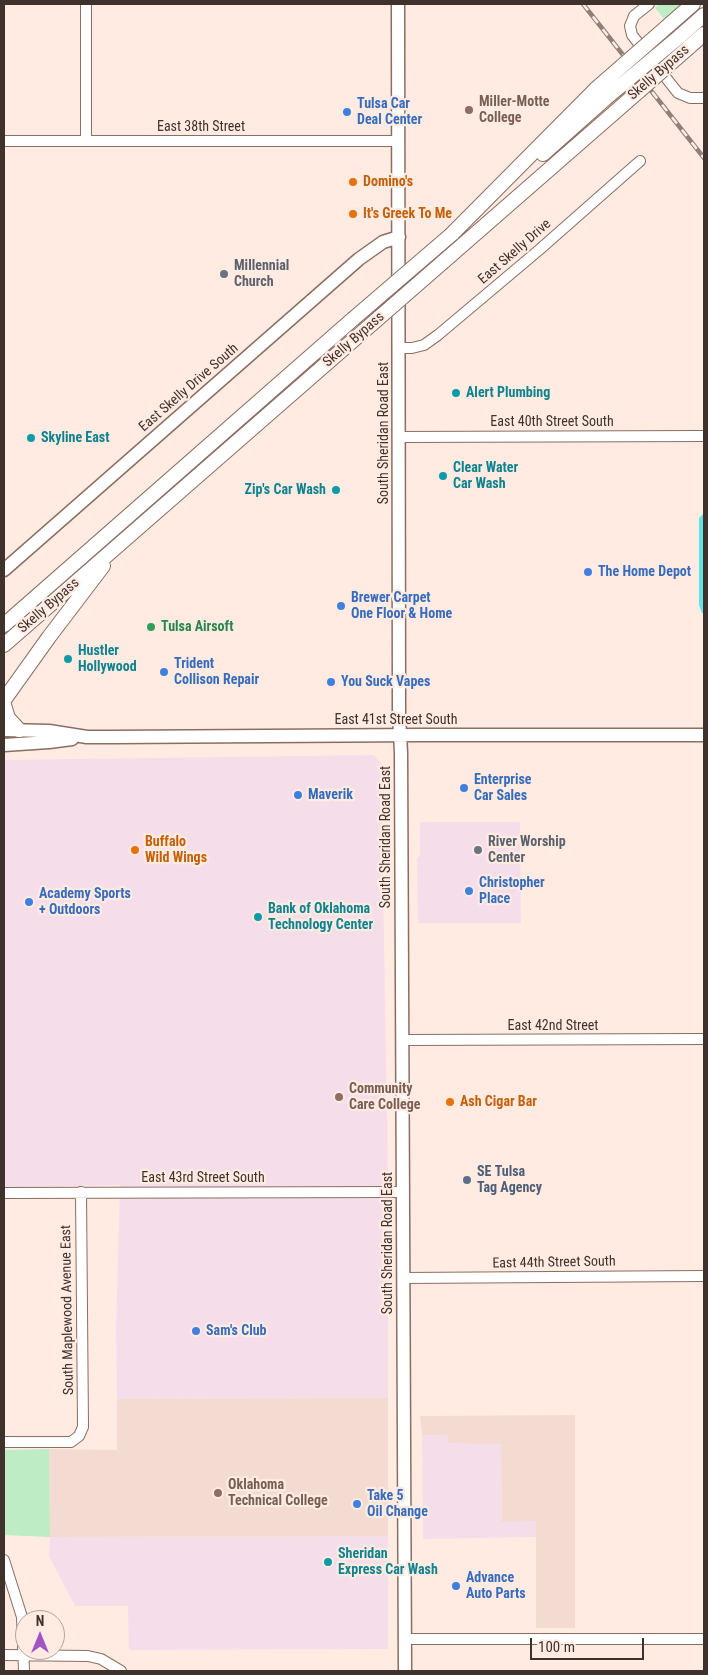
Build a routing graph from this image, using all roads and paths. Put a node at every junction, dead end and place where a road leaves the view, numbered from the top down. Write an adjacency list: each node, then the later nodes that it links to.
1 (86, 4): 10 (street)
2 (398, 4): 12 (main road, South Sheridan Road East)
3 (649, 4): 9 (street)
4 (693, 4): 14 (highway, bridge)
5 (704, 15): 14 (highway, Skelly Bypass, bridge)
6 (704, 34): 8 (highway, Skelly Bypass)
7 (704, 39): 8 (highway)
8 (688, 48): 19 (highway, Skelly Bypass, bridge)
9 (704, 98)
10 (86, 140): 11 (street, East 38th Street); 12 (street, East 38th Street)
11 (4, 141)
12 (398, 141): 15 (main road, South Sheridan Road East)
13 (640, 161): 16 (street, East Skelly Drive)
14 (452, 234): 21 (highway, Skelly Bypass, bridge)
15 (399, 237): 16 (main road, South Sheridan Road East); 20 (main road, East Skelly Drive South)
16 (399, 348): 18 (main road, South Sheridan Road East)
17 (704, 436): 18 (street, East 40th Street South)
18 (399, 437): 27 (main road, South Sheridan Road East)
19 (119, 544): 22 (highway, Skelly Bypass); 23 (highway)
20 (4, 570)
21 (4, 625)
22 (4, 645)
23 (4, 700)
24 (4, 705): 26 (highway)
25 (4, 730): 26 (main road, East 41st Street South)
26 (19, 730): 29 (main road, East 41st Street South)
27 (400, 735): 28 (main road, East 41st Street South); 29 (main road, East 41st Street South); 32 (main road, South Sheridan Road East)
28 (704, 735)
29 (87, 737): 30 (main road, East 41st Street South)
30 (4, 745)
31 (704, 1039): 32 (street, East 42nd Street)
32 (402, 1040): 34 (main road, South Sheridan Road East)
33 (81, 1192): 34 (street, East 43rd Street South); 35 (street, East 43rd Street South); 38 (street, South Maplewood Avenue East)
34 (402, 1192): 37 (main road, South Sheridan Road East)
35 (4, 1193)
36 (704, 1276): 37 (street, East 44th Street South)
37 (403, 1278): 41 (main road, South Sheridan Road East)
38 (4, 1442)
39 (4, 1560): 40 (street)
40 (20, 1610)
41 (405, 1639): 42 (street); 45 (main road, South Sheridan Road East)
42 (704, 1639)
43 (65, 1656): 44 (street)
44 (121, 1671)
45 (406, 1671)

